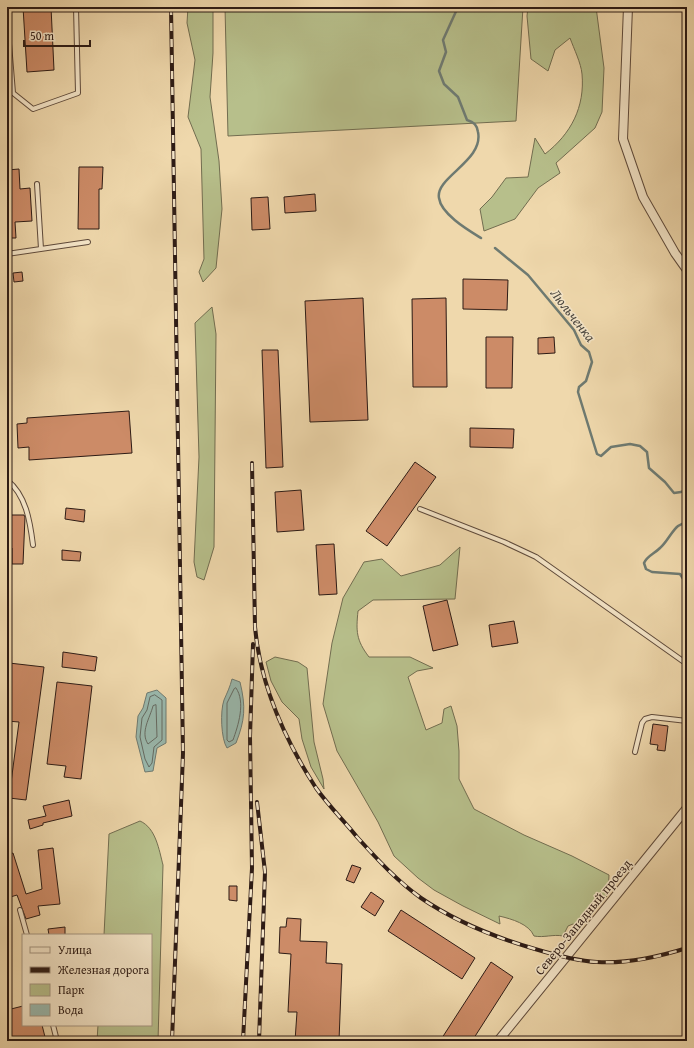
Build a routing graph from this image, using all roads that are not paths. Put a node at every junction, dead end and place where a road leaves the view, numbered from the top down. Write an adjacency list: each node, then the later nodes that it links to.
1 (76, 7): 5 (lane)
2 (628, 7): 10 (street)
3 (7, 19): 5 (lane)
4 (7, 93): 5 (lane)
5 (13, 93)
6 (37, 184): 8 (lane)
7 (88, 242): 8 (lane)
8 (41, 249): 9 (lane)
9 (7, 254)
10 (687, 270)
11 (7, 480): 13 (lane)
12 (420, 509): 14 (lane)
13 (33, 545)
14 (687, 664)
15 (687, 721): 17 (lane)
16 (7, 739): 18 (lane)
17 (635, 752)
18 (7, 758)
19 (687, 808): 24 (street, Северо-Западный проезд)
20 (20, 910): 21 (lane)
21 (27, 934)
22 (53, 1026): 23 (lane)
23 (57, 1041)
24 (498, 1041)

